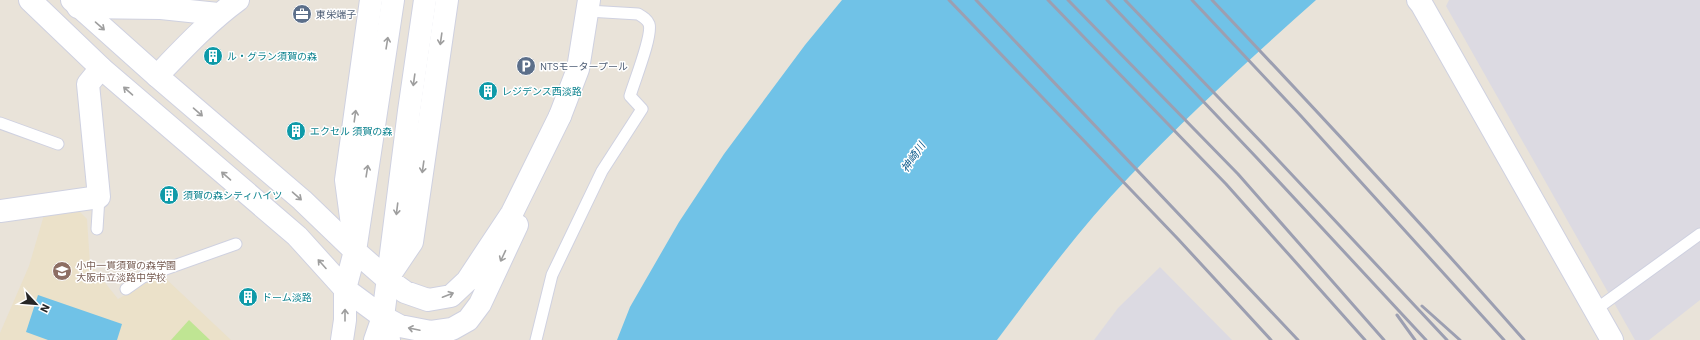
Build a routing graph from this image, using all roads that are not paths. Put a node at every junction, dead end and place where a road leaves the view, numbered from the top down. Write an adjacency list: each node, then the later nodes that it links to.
1 (30, 0): 11 (street)
2 (238, 0): 10 (street)
3 (371, 0): 21 (street, one-way to 3)
4 (393, 0): 21 (street, one-way to 4)
5 (426, 0): 22 (street, one-way to 22)
6 (446, 0): 22 (street, one-way to 22)
7 (1422, 2): 25 (street)
8 (75, 4): 10 (street); 12 (street, one-way to 12)
9 (589, 6): 13 (street); 30 (lane)
10 (218, 14): 12 (street)
11 (101, 68): 16 (street); 24 (street, one-way to 11)
12 (157, 76): 21 (street, one-way to 21)
13 (560, 116): 22 (street, one-way to 13); 26 (street, one-way to 26)
14 (0, 123): 15 (lane)
15 (58, 144)
16 (99, 197): 17 (street); 18 (lane)
17 (0, 211)
18 (97, 229)
19 (1700, 234): 25 (lane)
20 (236, 244): 23 (lane)
21 (355, 252): 22 (street); 24 (street)
22 (388, 279): 26 (street)
23 (126, 289)
24 (344, 289): 26 (street); 27 (street, one-way to 24)
25 (1595, 310): 31 (street)
26 (383, 317): 28 (street); 29 (street)
27 (342, 340)
28 (375, 340)
29 (388, 340)
30 (536, 340)
31 (1612, 340)

